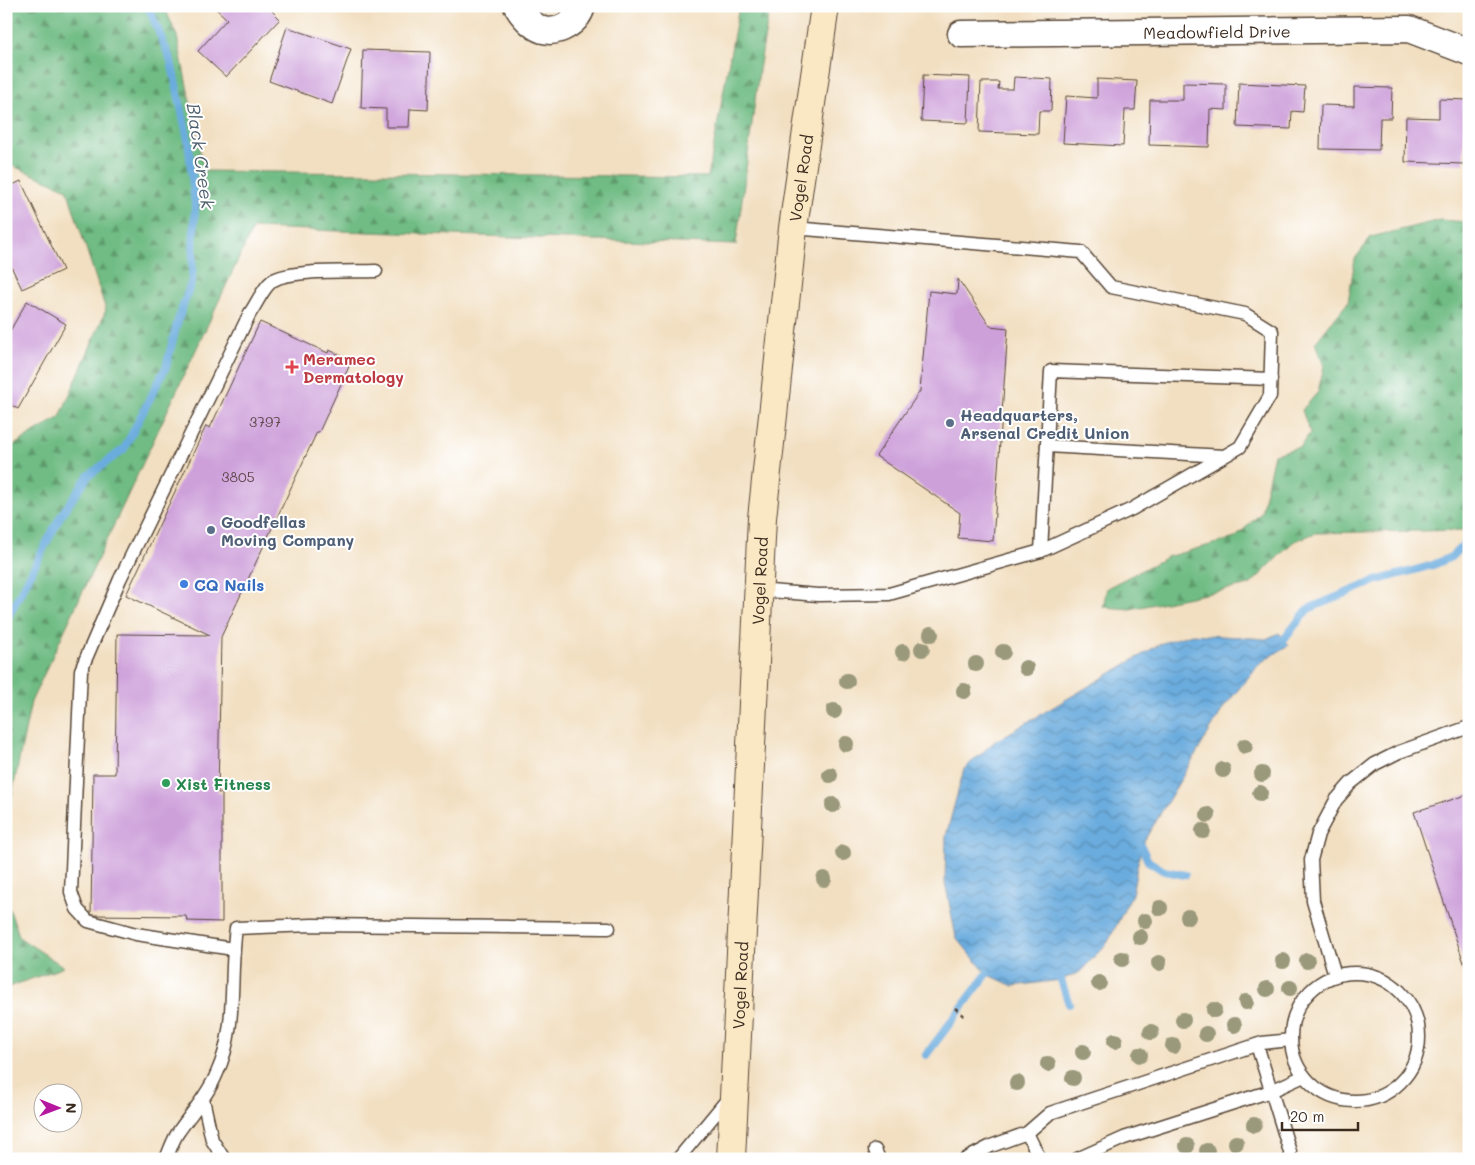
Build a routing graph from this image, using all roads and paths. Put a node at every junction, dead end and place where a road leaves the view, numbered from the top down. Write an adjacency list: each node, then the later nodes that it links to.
1 (517, 6): 2 (street)
2 (582, 6)
3 (825, 6): 7 (main road, Vogel Road)
4 (1410, 17): 5 (street, Meadowfield Drive); 6 (street, Meadowfield Drive)
5 (961, 34)
6 (1469, 52)
7 (793, 228): 9 (lane); 13 (main road, Vogel Road)
8 (376, 271): 16 (lane)
9 (1271, 379): 10 (lane); 11 (lane)
10 (1047, 446): 11 (lane); 12 (lane)
11 (1224, 456): 12 (lane)
12 (1041, 551): 13 (lane)
13 (758, 590): 23 (main road, Vogel Road)
14 (1469, 727): 17 (lane)
15 (609, 928): 16 (lane)
16 (233, 949): 25 (lane)
17 (1335, 975): 20 (lane); 22 (lane)
18 (955, 1008): 19 (path)
19 (964, 1016)
20 (1291, 1040): 21 (lane); 22 (lane)
21 (1257, 1045): 24 (lane); 26 (lane)
22 (1304, 1076): 24 (lane)
23 (734, 1091): 30 (lane); 31 (main road, Vogel Road)
24 (1271, 1091): 27 (lane); 34 (lane)
25 (203, 1099): 28 (lane); 29 (lane)
26 (1027, 1133): 32 (lane); 33 (lane)
27 (1290, 1152)
28 (166, 1159)
29 (224, 1159)
30 (678, 1159)
31 (731, 1159)
32 (966, 1159)
33 (1040, 1159)
34 (1077, 1159)

